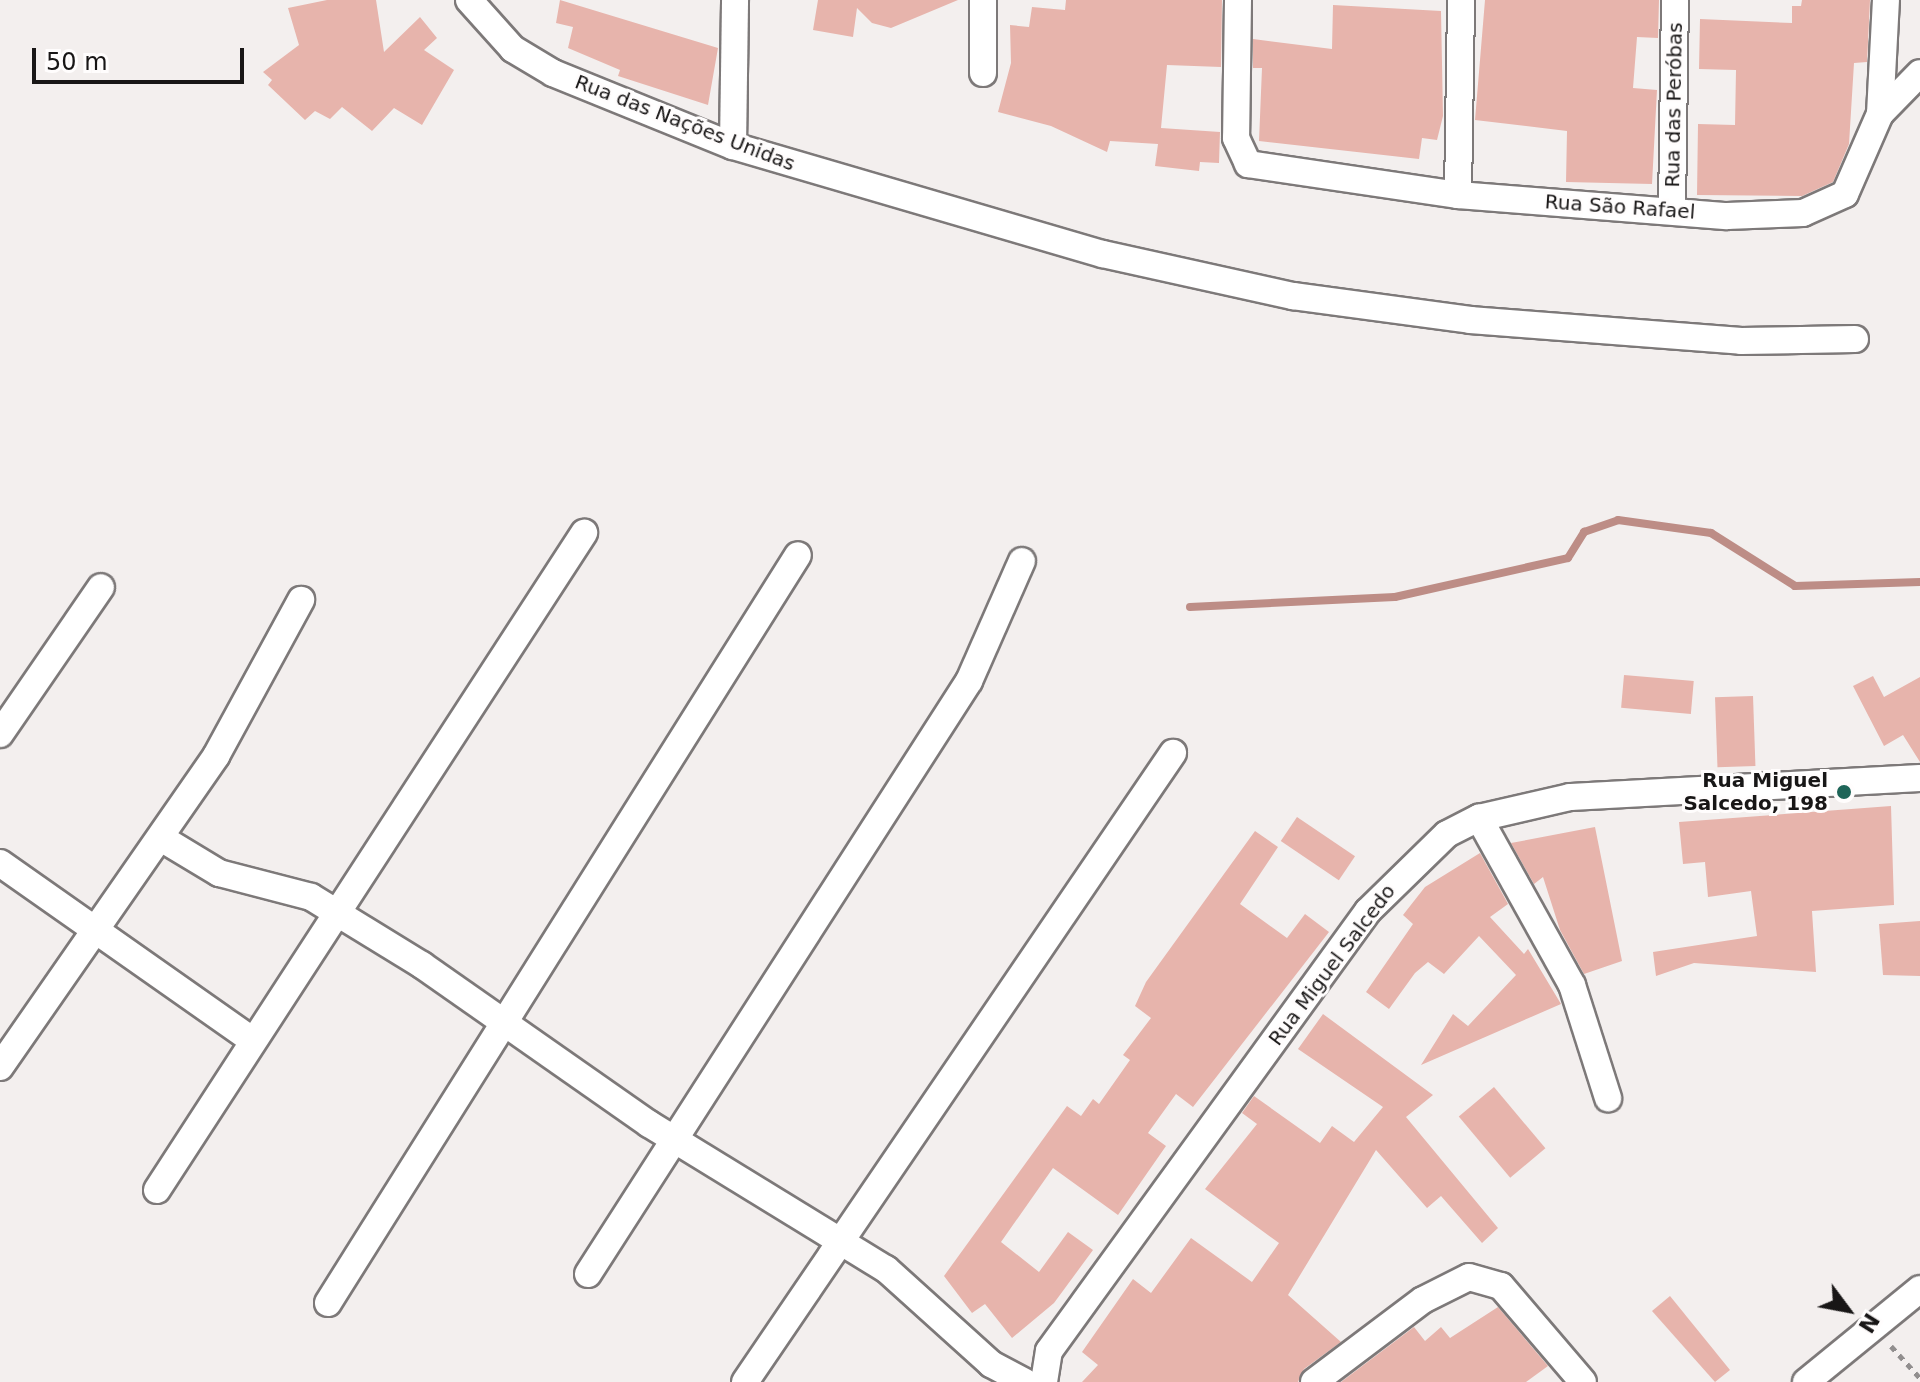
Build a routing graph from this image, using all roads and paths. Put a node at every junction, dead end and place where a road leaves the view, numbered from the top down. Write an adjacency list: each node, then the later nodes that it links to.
1 (469, 0): 11 (street, Rua das Nações Unidas)
2 (735, 0): 11 (street)
3 (983, 0): 8 (street)
4 (1238, 0): 12 (street, Rua São Rafael)
5 (1461, 0): 12 (street)
6 (1675, 0): 13 (street, Rua das Peróbas)
7 (1886, 0): 10 (street)
8 (983, 73)
9 (1920, 73): 10 (street, Rua São Rafael)
10 (1880, 114): 13 (street, Rua São Rafael)
11 (733, 146): 14 (street, Rua das Nações Unidas)
12 (1458, 195): 13 (street, Rua São Rafael)
13 (1672, 211)
14 (1855, 339)
15 (584, 533): 26 (street)
16 (798, 555): 28 (street)
17 (1022, 561): 32 (street)
18 (101, 587): 20 (street)
19 (301, 600): 24 (street)
20 (0, 734)
21 (1173, 753): 34 (street)
22 (1920, 778): 23 (street, Rua Miguel Salcedo)
23 (1479, 818): 31 (street); 42 (street, Rua Miguel Salcedo)
24 (161, 838): 26 (street); 27 (street)
25 (0, 863): 27 (street)
26 (337, 912): 28 (street); 29 (street)
27 (96, 931): 29 (street); 30 (street)
28 (504, 1023): 32 (street); 37 (street)
29 (253, 1041): 33 (street)
30 (0, 1067)
31 (1608, 1098)
32 (674, 1140): 34 (street); 35 (street)
33 (157, 1190)
34 (842, 1242): 40 (street); 41 (street)
35 (588, 1274)
36 (1920, 1289): 38 (street)
37 (328, 1303)
38 (1874, 1326): 39 (path); 45 (street)
39 (1920, 1378)
40 (745, 1382)
41 (1025, 1382)
42 (1044, 1382)
43 (1314, 1382): 44 (street)
44 (1583, 1382)
45 (1806, 1382)

